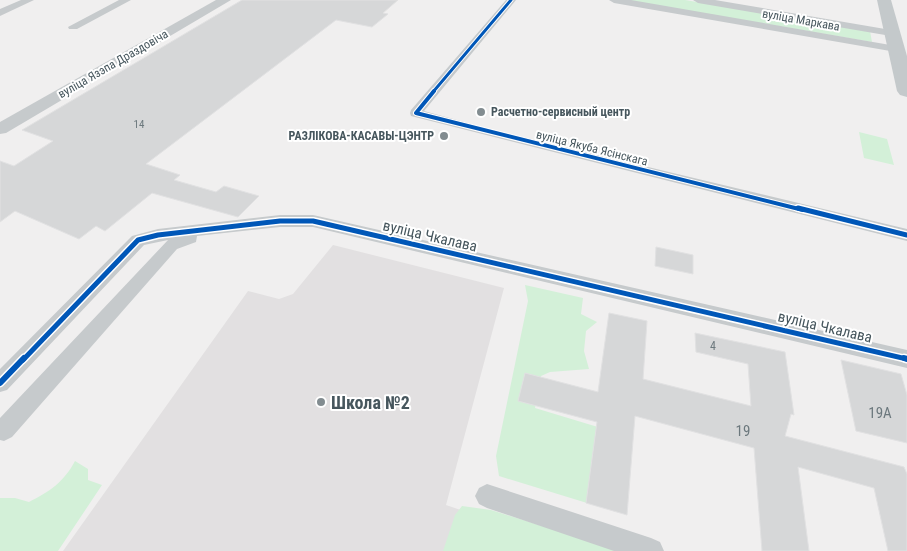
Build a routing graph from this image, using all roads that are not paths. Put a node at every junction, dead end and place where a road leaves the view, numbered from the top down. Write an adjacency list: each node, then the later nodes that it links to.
1 (29, 0): 8 (street)
2 (126, 0): 9 (street)
3 (225, 0): 12 (street, вуліца Язэпа Драздовіча)
4 (511, 0): 14 (street, вуліца Якуба Ясінскага)
5 (614, 0): 10 (street, вуліца Маркава)
6 (698, 0): 10 (street, вуліца Маркава)
7 (884, 0): 10 (main road)
8 (0, 13)
9 (73, 27)
10 (894, 41): 11 (main road)
11 (907, 91)
12 (0, 129)
13 (212, 230): 15 (street, вуліца Чкалава); 16 (street, вуліца Чкалава); 17 (street, вуліца Чкалава)
14 (907, 235)
15 (907, 359)
16 (0, 383)
17 (0, 428)
18 (487, 496): 19 (street)
19 (651, 551)

